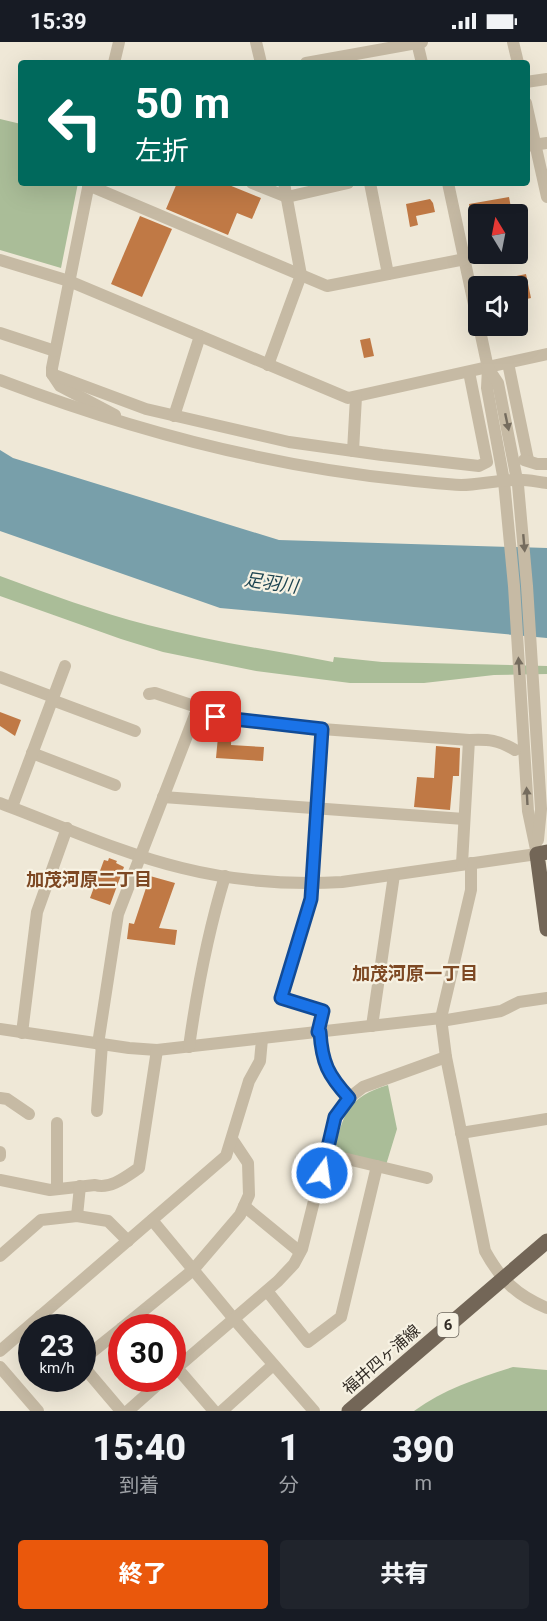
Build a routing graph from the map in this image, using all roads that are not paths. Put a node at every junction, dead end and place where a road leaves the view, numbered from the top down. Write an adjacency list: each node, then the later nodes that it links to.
1 (119, 42): 5 (street)
2 (256, 42): 6 (street)
3 (419, 42): 7 (street); 8 (street)
4 (513, 42): 9 (street)
5 (115, 60)
6 (260, 60)
7 (325, 60)
8 (422, 60)
9 (517, 60)
10 (547, 79): 11 (street)
11 (530, 81)
12 (530, 119): 13 (street)
13 (536, 144): 22 (street)
14 (88, 186): 28 (street)
15 (93, 186): 26 (street)
16 (260, 186): 21 (street)
17 (285, 186): 21 (street)
18 (333, 186): 21 (street)
19 (371, 186): 25 (street)
20 (449, 186): 23 (street)
21 (287, 197): 26 (street)
22 (547, 197)
23 (465, 259): 25 (street); 27 (street)
24 (0, 260): 28 (street)
25 (388, 274): 26 (street)
26 (301, 275): 35 (street)
27 (469, 276)
28 (69, 281): 30 (street); 32 (street)
29 (0, 333): 32 (street)
30 (200, 336): 35 (street); 41 (street)
31 (481, 336): 36 (street)
32 (55, 351): 38 (street)
33 (547, 354): 34 (street)
34 (508, 363): 36 (street); 44 (street)
35 (268, 365): 40 (street)
36 (488, 368): 37 (street); 45 (street, one-way to 45); 47 (street)
37 (469, 372): 40 (street); 43 (street)
38 (52, 374): 41 (street); 42 (street)
39 (0, 380): 42 (street)
40 (356, 397): 43 (street)
41 (174, 416): 43 (street)
42 (121, 423): 47 (street)
43 (353, 451)
44 (547, 464)
45 (517, 482): 46 (street); 47 (street); 64 (street, one-way to 64)
46 (547, 483)
47 (504, 484): 64 (street, one-way to 47)
48 (65, 666): 51 (street)
49 (0, 677): 51 (street)
50 (149, 694): 52 (street)
51 (52, 698): 54 (street); 57 (street)
52 (195, 715): 53 (street); 59 (street)
53 (322, 729): 55 (street); 61 (street)
54 (135, 731)
55 (469, 740): 56 (street); 62 (street)
56 (515, 750)
57 (32, 753): 58 (street); 60 (street)
58 (115, 785)
59 (163, 797): 61 (street); 65 (street)
60 (6, 805): 63 (street)
61 (317, 808): 62 (street); 69 (street)
62 (464, 819): 66 (street)
63 (67, 828): 65 (street); 76 (street)
64 (542, 853): 66 (street); 70 (main road)
65 (140, 854): 68 (street); 78 (street)
66 (466, 864): 67 (street); 72 (street)
67 (394, 875): 69 (street); 73 (street)
68 (225, 876): 69 (street); 79 (street)
69 (312, 883): 75 (street)
70 (547, 929)
71 (547, 998): 72 (street)
72 (441, 1019): 73 (street); 81 (street)
73 (372, 1026): 75 (street)
74 (0, 1029): 76 (street)
75 (319, 1032): 77 (street); 83 (street)
76 (22, 1033): 78 (street)
77 (262, 1039): 79 (street); 89 (street)
78 (100, 1044): 80 (street); 84 (street)
79 (189, 1047): 80 (street)
80 (157, 1050): 94 (street)
81 (446, 1057): 83 (street); 88 (street)
82 (0, 1098): 85 (street)
83 (349, 1098): 90 (street)
84 (97, 1111)
85 (29, 1114)
86 (547, 1119): 88 (street)
87 (57, 1123): 95 (street)
88 (461, 1133): 104 (street)
89 (232, 1139): 96 (street); 98 (street)
90 (326, 1154): 91 (street); 101 (street)
91 (377, 1166): 92 (street); 105 (street)
92 (427, 1178)
93 (0, 1180): 95 (street)
94 (80, 1186): 95 (street); 97 (street)
95 (57, 1189)
96 (244, 1206): 101 (street); 103 (street)
97 (77, 1216): 100 (street); 102 (street)
98 (152, 1220): 100 (street); 103 (street)
99 (547, 1240): 104 (main road, 福井四ヶ浦線 / 6)
100 (128, 1241): 107 (street)
101 (300, 1252): 105 (street)
102 (0, 1256)
103 (193, 1270): 108 (street); 109 (street)
104 (502, 1278): 106 (street); 126 (main road, 福井四ヶ浦線 / 6)
105 (267, 1291): 109 (street)
106 (547, 1308)
107 (42, 1314)
108 (139, 1314)
109 (234, 1319): 114 (street); 115 (street)
110 (18, 1335): 113 (street)
111 (108, 1340): 112 (street)
112 (96, 1350)
113 (0, 1351)
114 (186, 1360)
115 (273, 1365): 124 (street); 125 (street)
116 (0, 1367): 120 (street)
117 (96, 1380): 121 (street)
118 (186, 1382): 123 (street)
119 (149, 1392): 122 (street)
120 (38, 1411)
121 (121, 1411)
122 (128, 1411)
123 (214, 1411)
124 (222, 1411)
125 (314, 1411)
126 (349, 1411)

